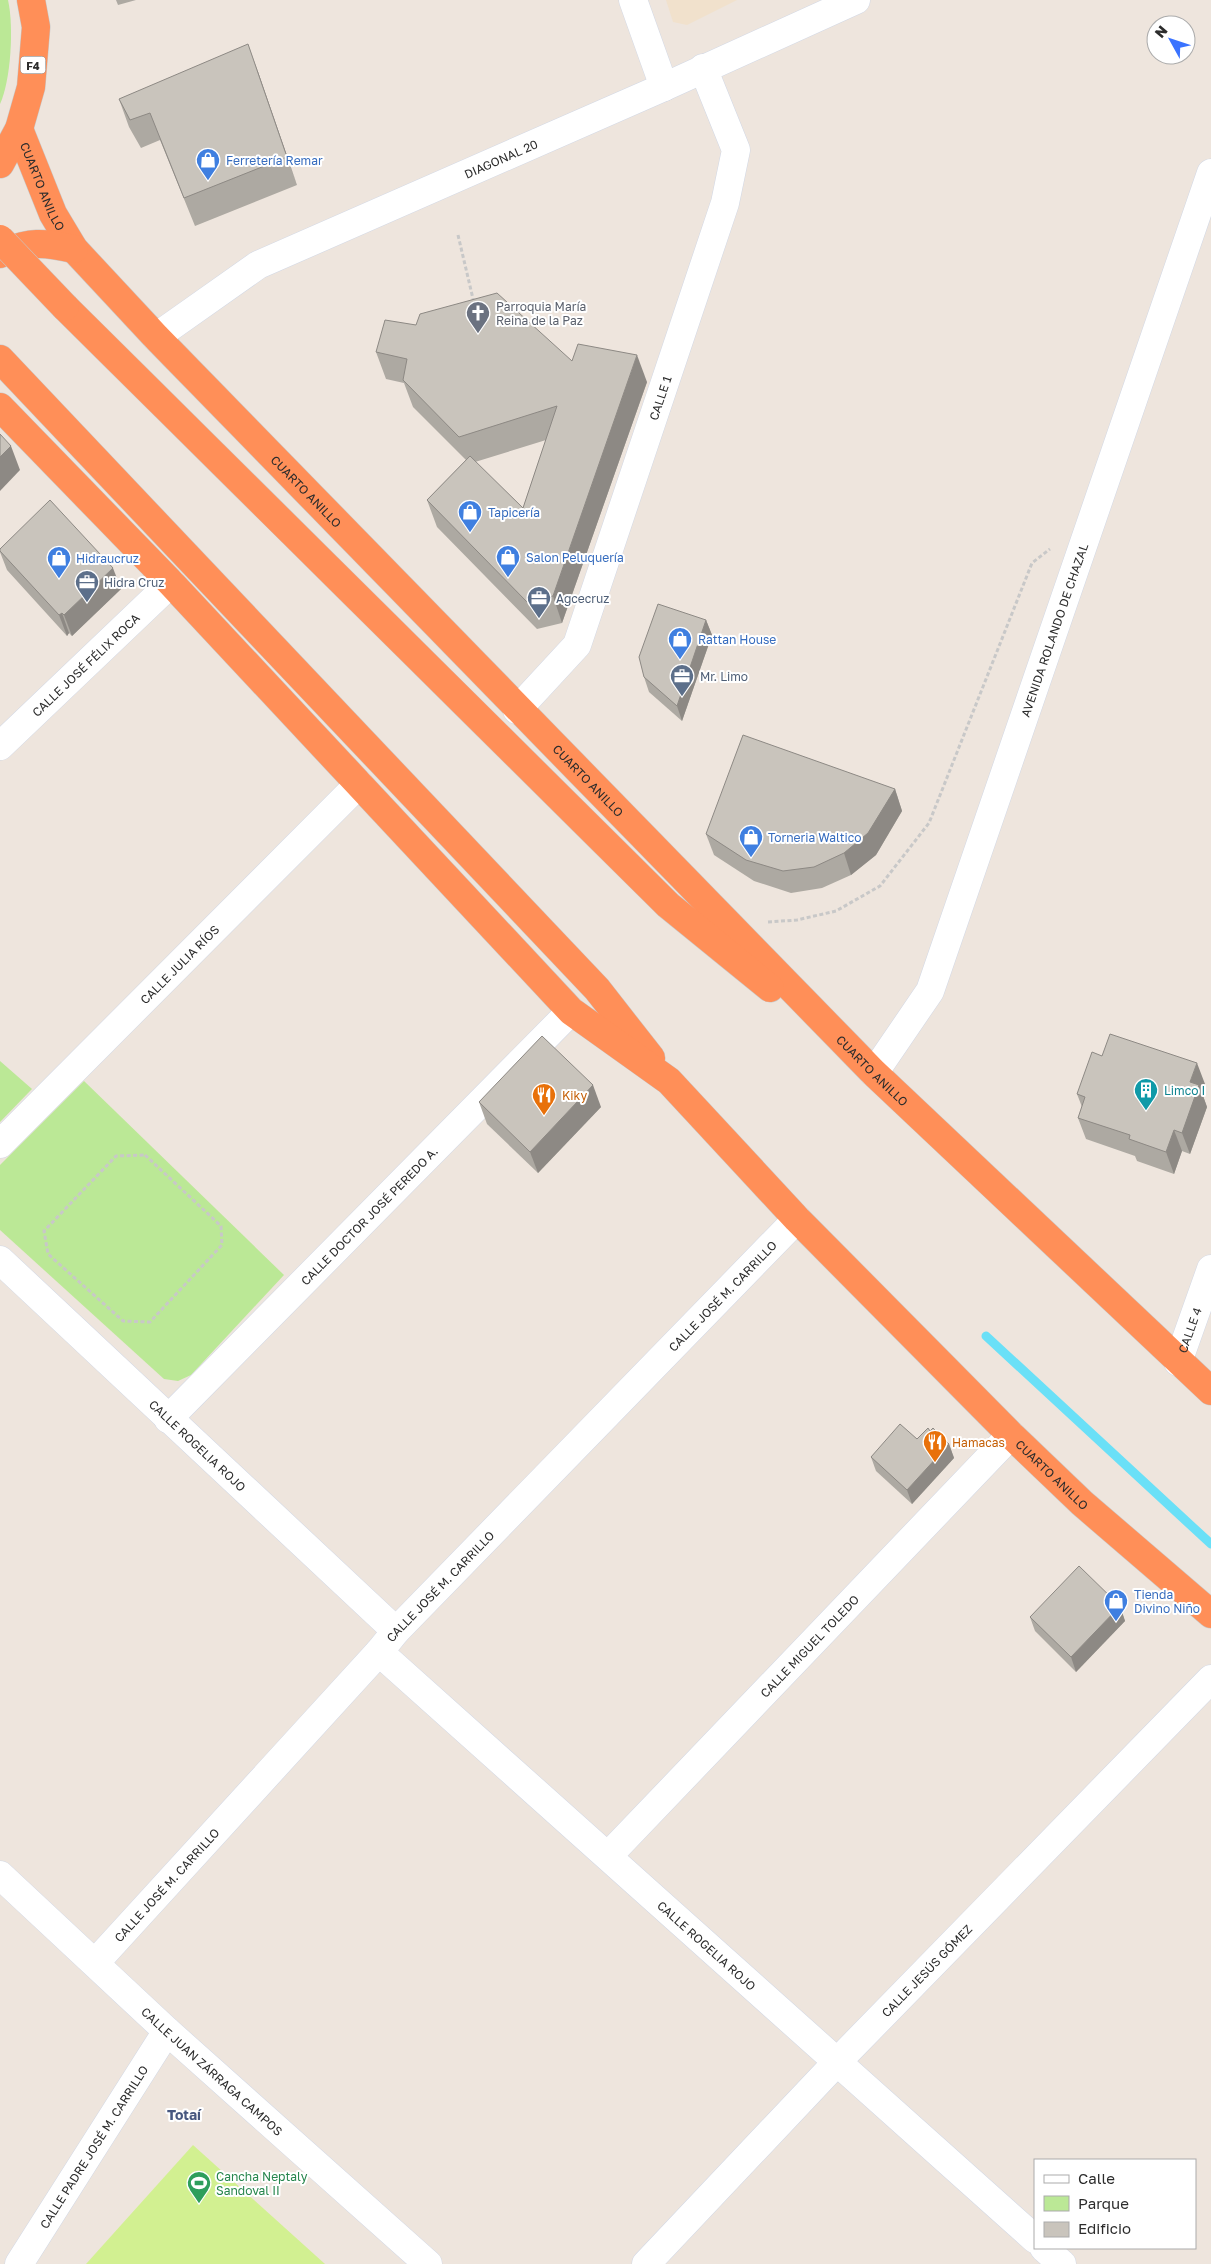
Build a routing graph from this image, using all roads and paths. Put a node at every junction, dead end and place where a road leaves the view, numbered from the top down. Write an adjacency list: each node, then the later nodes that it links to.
1 (31, 0): 6 (highway, F4)
2 (633, 0): 5 (street)
3 (856, 0): 4 (street, DIAGONAL 20)
4 (703, 68): 5 (street, DIAGONAL 20); 19 (street, CALLE 1)
5 (664, 87): 14 (street, DIAGONAL 20)
6 (19, 129): 7 (highway, F4); 11 (highway, CUARTO ANILLO)
7 (0, 164)
8 (1211, 174): 24 (street, AVENIDA ROLANDO DE CHAZAL)
9 (458, 235): 13 (path)
10 (0, 239): 24 (highway, bridge)
11 (74, 249): 12 (highway); 14 (highway, CUARTO ANILLO)
12 (0, 254)
13 (475, 309)
14 (156, 336): 19 (highway, CUARTO ANILLO)
15 (2, 361): 25 (highway)
16 (0, 407): 18 (highway, CUARTO ANILLO)
17 (1055, 546): 22 (path)
18 (171, 583): 20 (street, CALLE JOSÉ FÉLIX ROCA); 21 (highway, CUARTO ANILLO)
19 (518, 710): 22 (highway, CUARTO ANILLO)
20 (0, 746)
21 (359, 784): 23 (highway, CUARTO ANILLO); 26 (street, CALLE JULIA RÍOS)
22 (730, 926): 24 (highway, CUARTO ANILLO)
23 (571, 1011): 25 (highway, CUARTO ANILLO); 33 (street, CALLE DOCTOR JOSÉ PEREDO A.)
24 (874, 1073): 31 (highway, CUARTO ANILLO)
25 (669, 1081): 27 (highway, CUARTO ANILLO)
26 (0, 1144)
27 (797, 1219): 34 (highway, CUARTO ANILLO); 36 (street, CALLE JOSÉ M. CARRILLO)
28 (44, 1231): 28 (path)
29 (0, 1260): 33 (street, CALLE ROGELIA ROJO)
30 (1211, 1269): 31 (street, CALLE 4)
31 (1178, 1362): 32 (highway, CUARTO ANILLO)
32 (1211, 1391)
33 (168, 1419): 36 (street, CALLE ROGELIA ROJO)
34 (1011, 1435): 35 (highway, CUARTO ANILLO); 39 (street, CALLE MIGUEL TOLEDO)
35 (1211, 1614)
36 (396, 1631): 37 (street, CALLE JOSÉ M. CARRILLO)
37 (379, 1652): 39 (street, CALLE ROGELIA ROJO); 41 (street, CALLE JOSÉ M. CARRILLO)
38 (1211, 1679): 43 (street, CALLE JESÚS GÓMEZ)
39 (608, 1856): 43 (street, CALLE ROGELIA ROJO)
40 (0, 1875): 41 (street, CALLE JUAN ZÁRRAGA CAMPOS)
41 (95, 1962): 42 (street, CALLE JUAN ZÁRRAGA CAMPOS)
42 (167, 2031): 46 (street, CALLE PADRE JOSÉ M. CARRILLO); 47 (street, CALLE JUAN ZÁRRAGA CAMPOS)
43 (837, 2062): 44 (street, CALLE ROGELIA ROJO); 48 (street, CALLE JESÚS GÓMEZ)
44 (1034, 2238)
45 (1045, 2249): 49 (street)
46 (19, 2264)
47 (428, 2264)
48 (646, 2264)
49 (1062, 2264)

